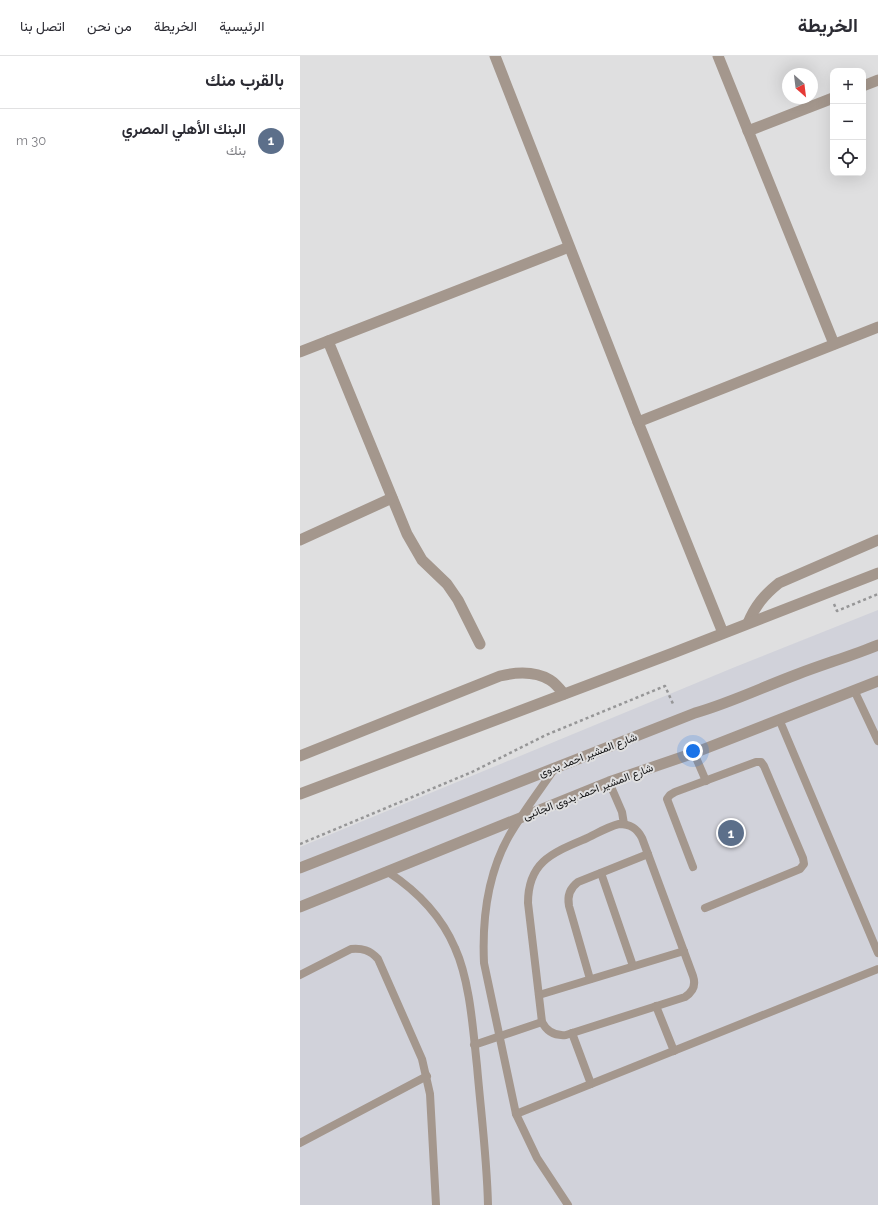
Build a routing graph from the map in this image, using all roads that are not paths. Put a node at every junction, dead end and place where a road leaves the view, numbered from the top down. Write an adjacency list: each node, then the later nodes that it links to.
1 (495, 56): 7 (street)
2 (718, 56): 6 (street)
3 (878, 80): 4 (street)
4 (866, 85)
5 (830, 99): 6 (street)
6 (748, 131): 10 (street)
7 (569, 247): 9 (street); 12 (street)
8 (878, 327): 10 (street)
9 (328, 341): 11 (street); 13 (street)
10 (834, 344): 12 (street)
11 (300, 352)
12 (638, 422): 18 (street)
13 (392, 498): 14 (street); 19 (street)
14 (300, 540)
15 (878, 540): 17 (street)
16 (878, 573): 17 (street)
17 (748, 623): 18 (street)
18 (723, 633): 23 (street)
19 (480, 644)
20 (878, 645): 28 (street, شارع المشير احمد بدوى)
21 (878, 680): 22 (street, شارع المشير احمد بدوى الجانبى)
22 (854, 690): 24 (street, شارع المشير احمد بدوى الجانبى); 25 (lane)
23 (564, 694): 27 (street); 31 (street)
24 (779, 719): 26 (street, شارع المشير احمد بدوى الجانبى); 42 (lane)
25 (878, 741)
26 (694, 753): 29 (lane); 30 (street, شارع المشير احمد بدوى الجانبى)
27 (300, 756)
28 (556, 768): 32 (lane); 36 (street, شارع المشير احمد بدوى)
29 (706, 781): 35 (lane); 40 (lane)
30 (609, 782): 32 (street, شارع المشير احمد بدوى الجانبى); 33 (lane)
31 (300, 794)
32 (520, 818): 37 (street, شارع المشير احمد بدوى الجانبى); 51 (lane)
33 (624, 824): 34 (lane); 47 (lane)
34 (648, 854): 38 (lane); 41 (lane)
35 (693, 867)
36 (300, 868)
37 (388, 872): 39 (street, شارع المشير احمد بدوى الجانبى); 52 (lane)
38 (601, 873): 43 (lane); 46 (lane)
39 (300, 907)
40 (705, 908)
41 (684, 951): 43 (lane); 48 (lane)
42 (878, 953)
43 (633, 966): 46 (lane)
44 (878, 969): 53 (lane)
45 (300, 976): 54 (lane)
46 (590, 979): 47 (lane)
47 (539, 995): 49 (lane)
48 (656, 1006): 50 (lane); 53 (lane)
49 (542, 1022): 50 (lane); 51 (lane)
50 (572, 1033): 55 (lane)
51 (500, 1036): 52 (lane); 56 (lane)
52 (474, 1045): 59 (lane)
53 (674, 1051): 55 (lane)
54 (427, 1076): 57 (lane); 58 (lane)
55 (591, 1084): 56 (lane)
56 (516, 1114): 60 (lane)
57 (300, 1143)
58 (436, 1205)
59 (488, 1205)
60 (568, 1205)

